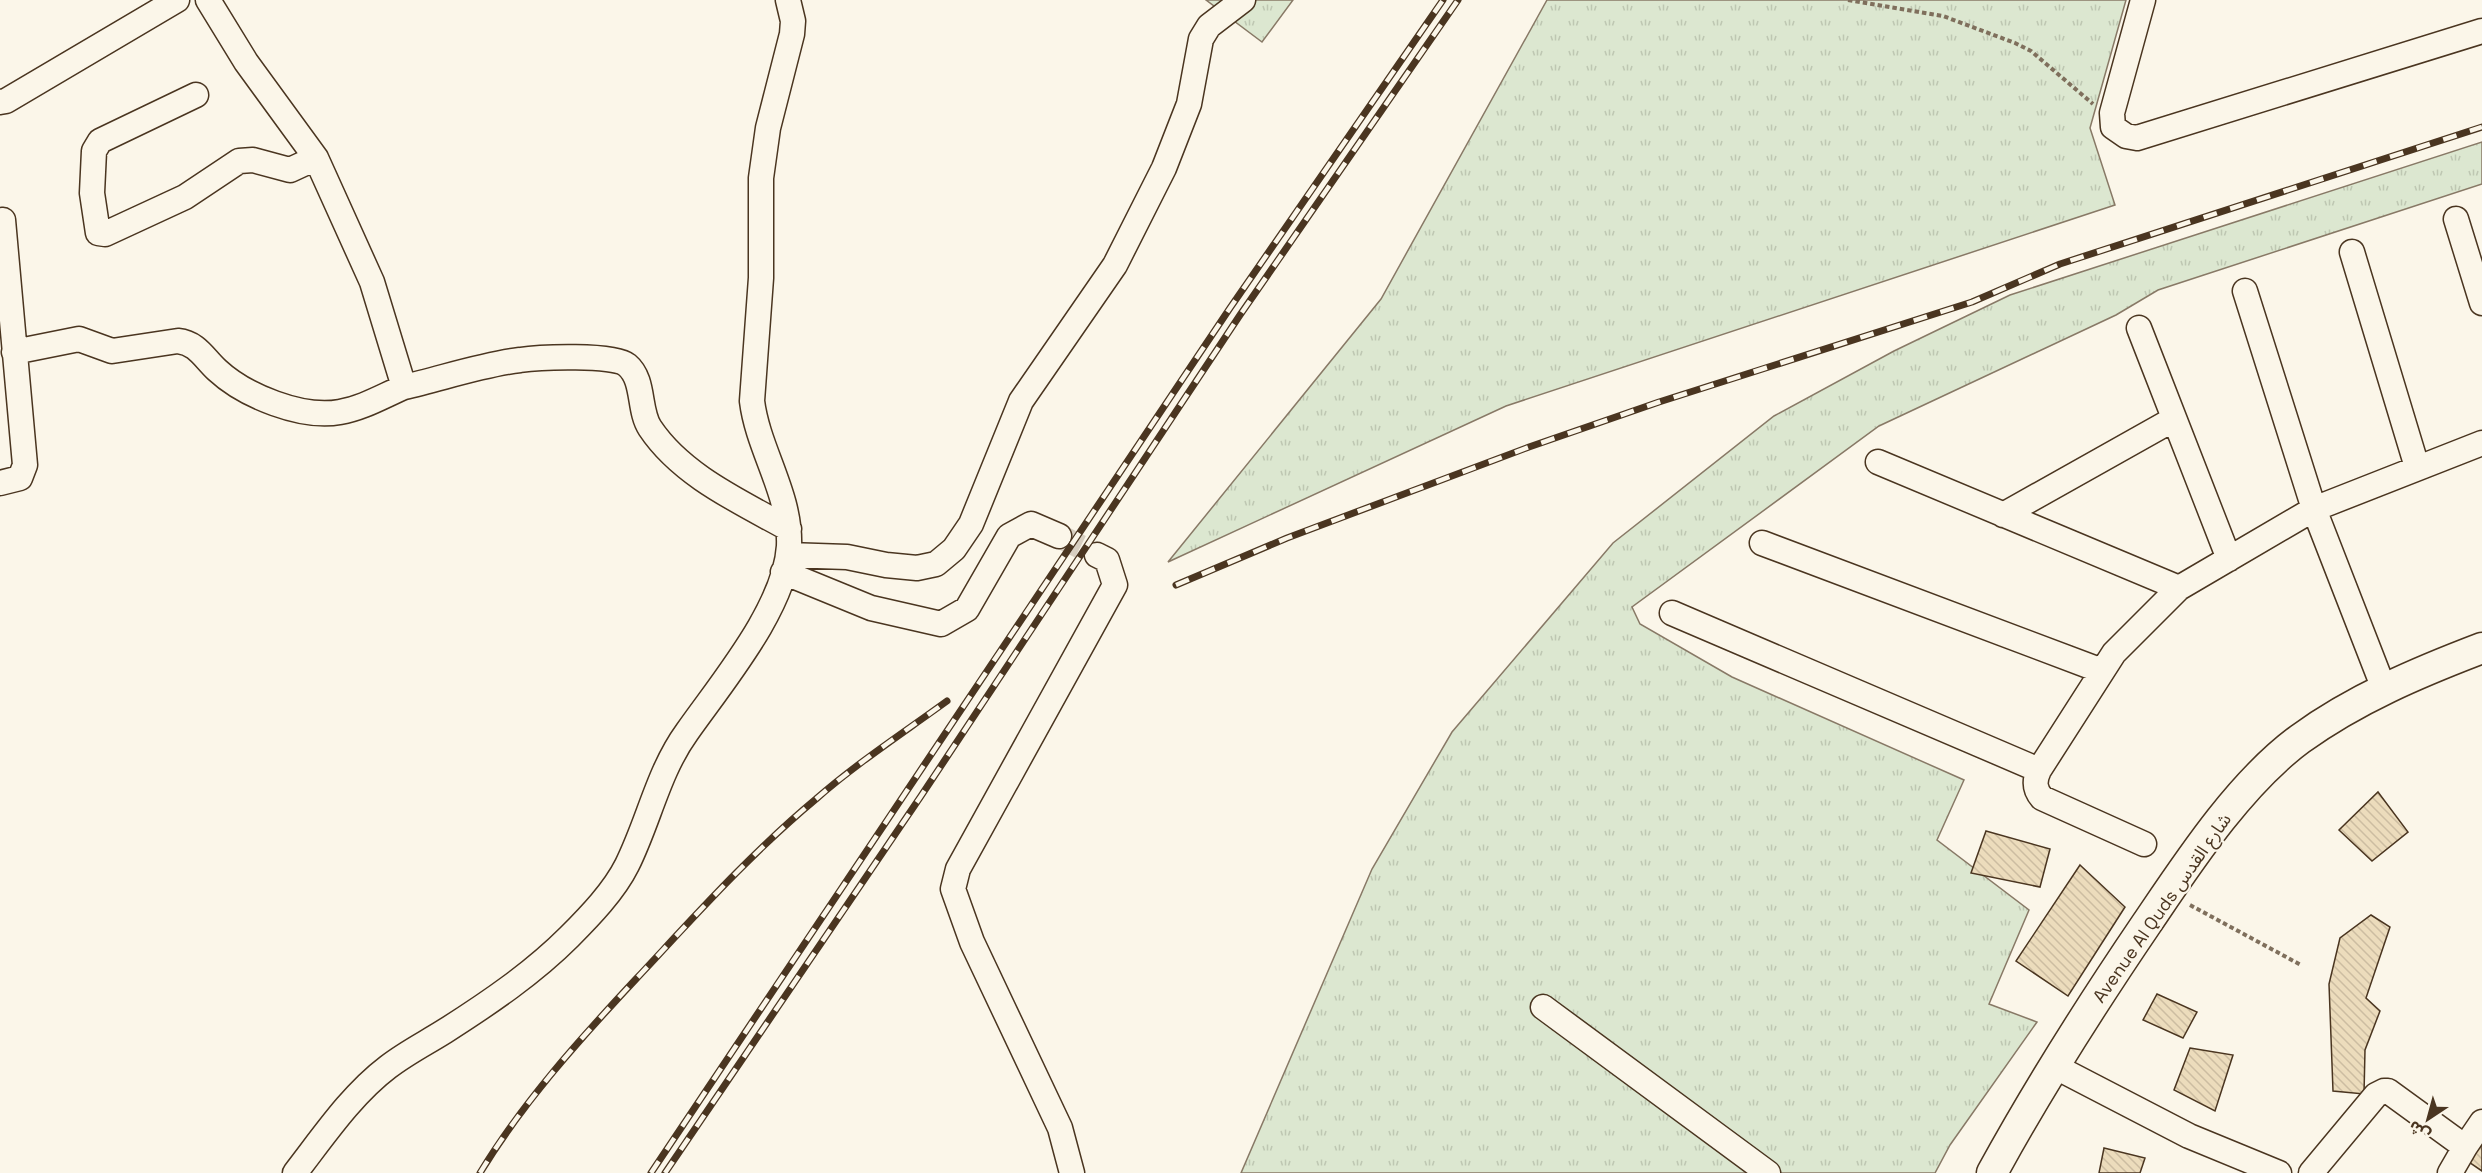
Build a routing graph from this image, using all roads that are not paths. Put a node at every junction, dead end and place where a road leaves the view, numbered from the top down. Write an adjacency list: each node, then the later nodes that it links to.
1 (177, 0): 8 (street)
2 (208, 0): 9 (street)
3 (788, 0): 25 (street)
4 (1243, 0): 30 (street)
5 (2143, 0): 6 (street)
6 (2482, 31)
7 (196, 95): 9 (street)
8 (0, 102)
9 (316, 158): 17 (street)
10 (2456, 219): 14 (street)
11 (3, 220): 16 (street)
12 (2352, 252): 21 (street)
13 (2245, 291): 23 (street)
14 (2482, 303)
15 (2139, 328): 18 (street)
16 (14, 352): 17 (street); 22 (street)
17 (404, 387): 25 (street)
18 (2174, 419): 24 (street); 29 (street)
19 (2482, 443): 21 (street)
20 (1878, 462): 24 (street)
21 (2417, 467): 23 (street)
22 (0, 483)
23 (2314, 509): 29 (street); 35 (street)
24 (2003, 515): 31 (street)
25 (789, 529): 30 (street)
26 (1059, 536): 30 (street)
27 (1762, 543): 34 (street)
28 (1097, 555): 43 (street)
29 (2229, 559): 31 (street)
30 (786, 564): 42 (street)
31 (2180, 588): 34 (street)
32 (1672, 614): 36 (street)
33 (2481, 651): 35 (main road, Avenue Al Quds شارع القدس)
34 (2102, 671): 36 (street)
35 (2384, 689): 39 (main road, Avenue Al Quds شارع القدس)
36 (2039, 770): 37 (street)
37 (2144, 844)
38 (1543, 1007): 44 (street)
39 (2054, 1066): 45 (main road, Avenue Al Quds شارع القدس); 46 (street)
40 (2482, 1122): 41 (street)
41 (2464, 1147): 47 (street); 48 (street)
42 (295, 1173)
43 (1072, 1173)
44 (1768, 1173)
45 (1992, 1173)
46 (2279, 1173)
47 (2311, 1173)
48 (2450, 1173)

